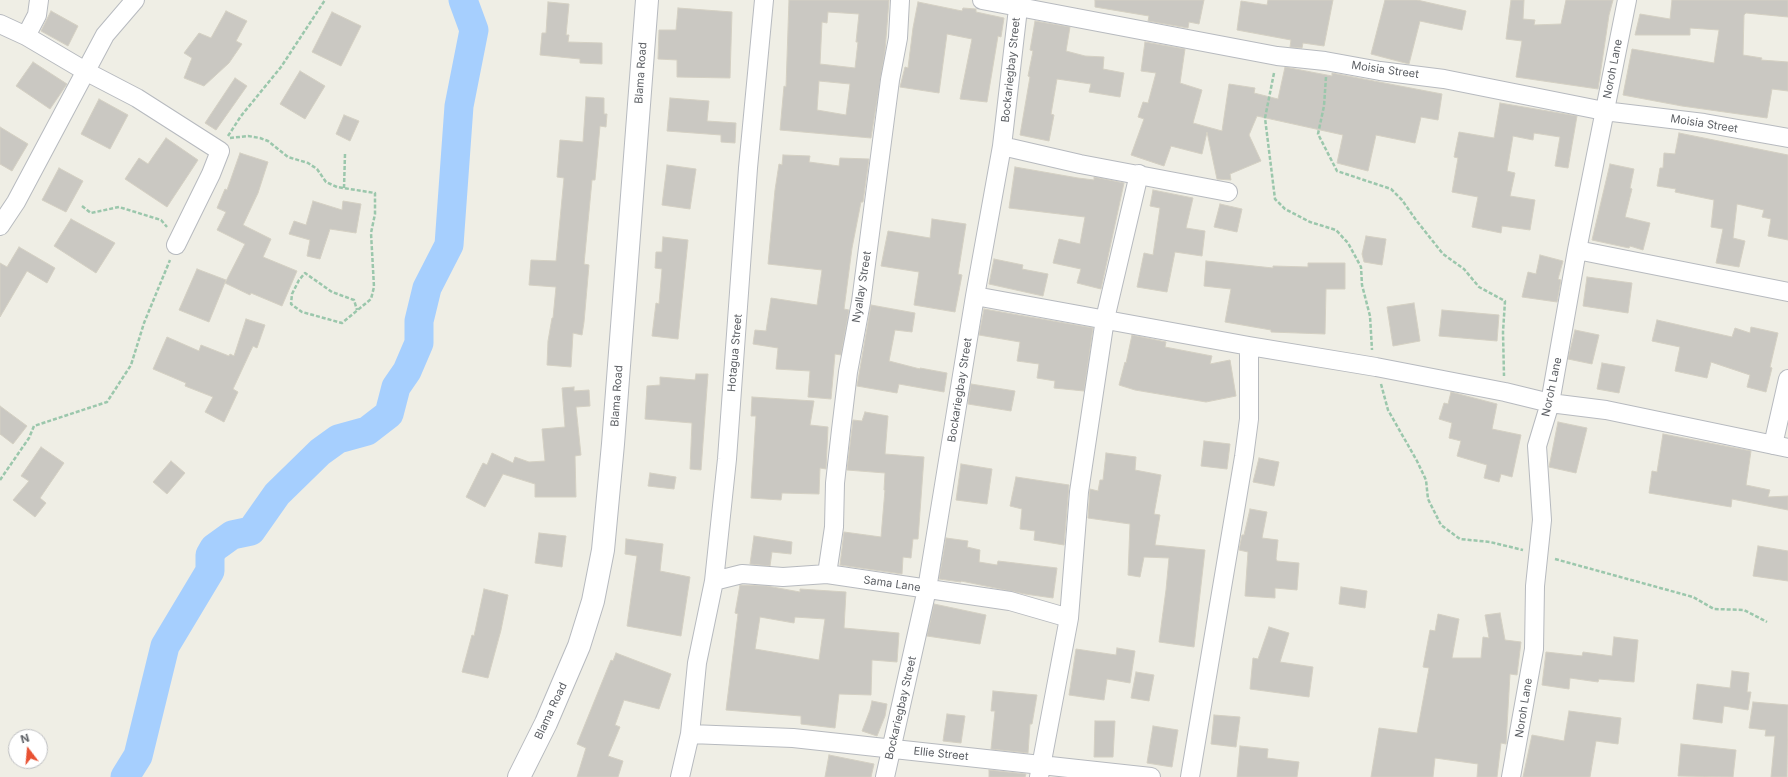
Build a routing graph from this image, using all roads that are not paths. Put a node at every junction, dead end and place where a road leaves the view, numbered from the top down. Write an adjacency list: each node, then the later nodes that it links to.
1 (40, 0): 10 (street)
2 (135, 0): 11 (street)
3 (646, 0): 34 (street, Blama Road)
4 (764, 0): 28 (street, Hotagua Street)
5 (900, 0): 27 (street, Nyallay Street)
6 (982, 0): 8 (street, Moisia Street)
7 (1627, 0): 12 (street, Noroh Lane)
8 (1018, 4): 12 (street, Moisia Street); 14 (street, Bockariegbay Street)
9 (0, 24): 10 (street)
10 (26, 36): 11 (street)
11 (87, 72): 17 (street); 18 (street)
12 (1604, 111): 13 (street, Moisia Street); 19 (street, Noroh Lane)
13 (1788, 138)
14 (1002, 146): 15 (street); 21 (street, Bockariegbay Street)
15 (1139, 174): 16 (street); 22 (street)
16 (1228, 192)
17 (0, 226)
18 (178, 241)
19 (1576, 250): 20 (street); 25 (street, Noroh Lane)
20 (1788, 292)
21 (975, 296): 22 (street); 29 (street, Bockariegbay Street)
22 (1104, 319): 23 (street); 30 (street)
23 (1249, 346): 25 (street); 38 (street)
24 (1788, 378): 26 (street)
25 (1550, 403): 26 (street); 39 (street, Noroh Lane)
26 (1781, 446)
27 (827, 574): 28 (street, Sama Lane); 29 (street, Sama Lane)
28 (714, 581): 31 (street, Hotagua Street)
29 (927, 589): 30 (street, Sama Lane); 32 (street, Bockariegbay Street)
30 (1069, 618): 33 (street)
31 (690, 734): 32 (street, Ellie Street); 35 (street)
32 (892, 749): 33 (street, Ellie Street); 36 (street, Bockariegbay Street)
33 (1040, 771): 37 (street, Ellie Street)
34 (519, 777)
35 (680, 777)
36 (885, 777)
37 (1151, 777)
38 (1190, 777)
39 (1511, 777)

